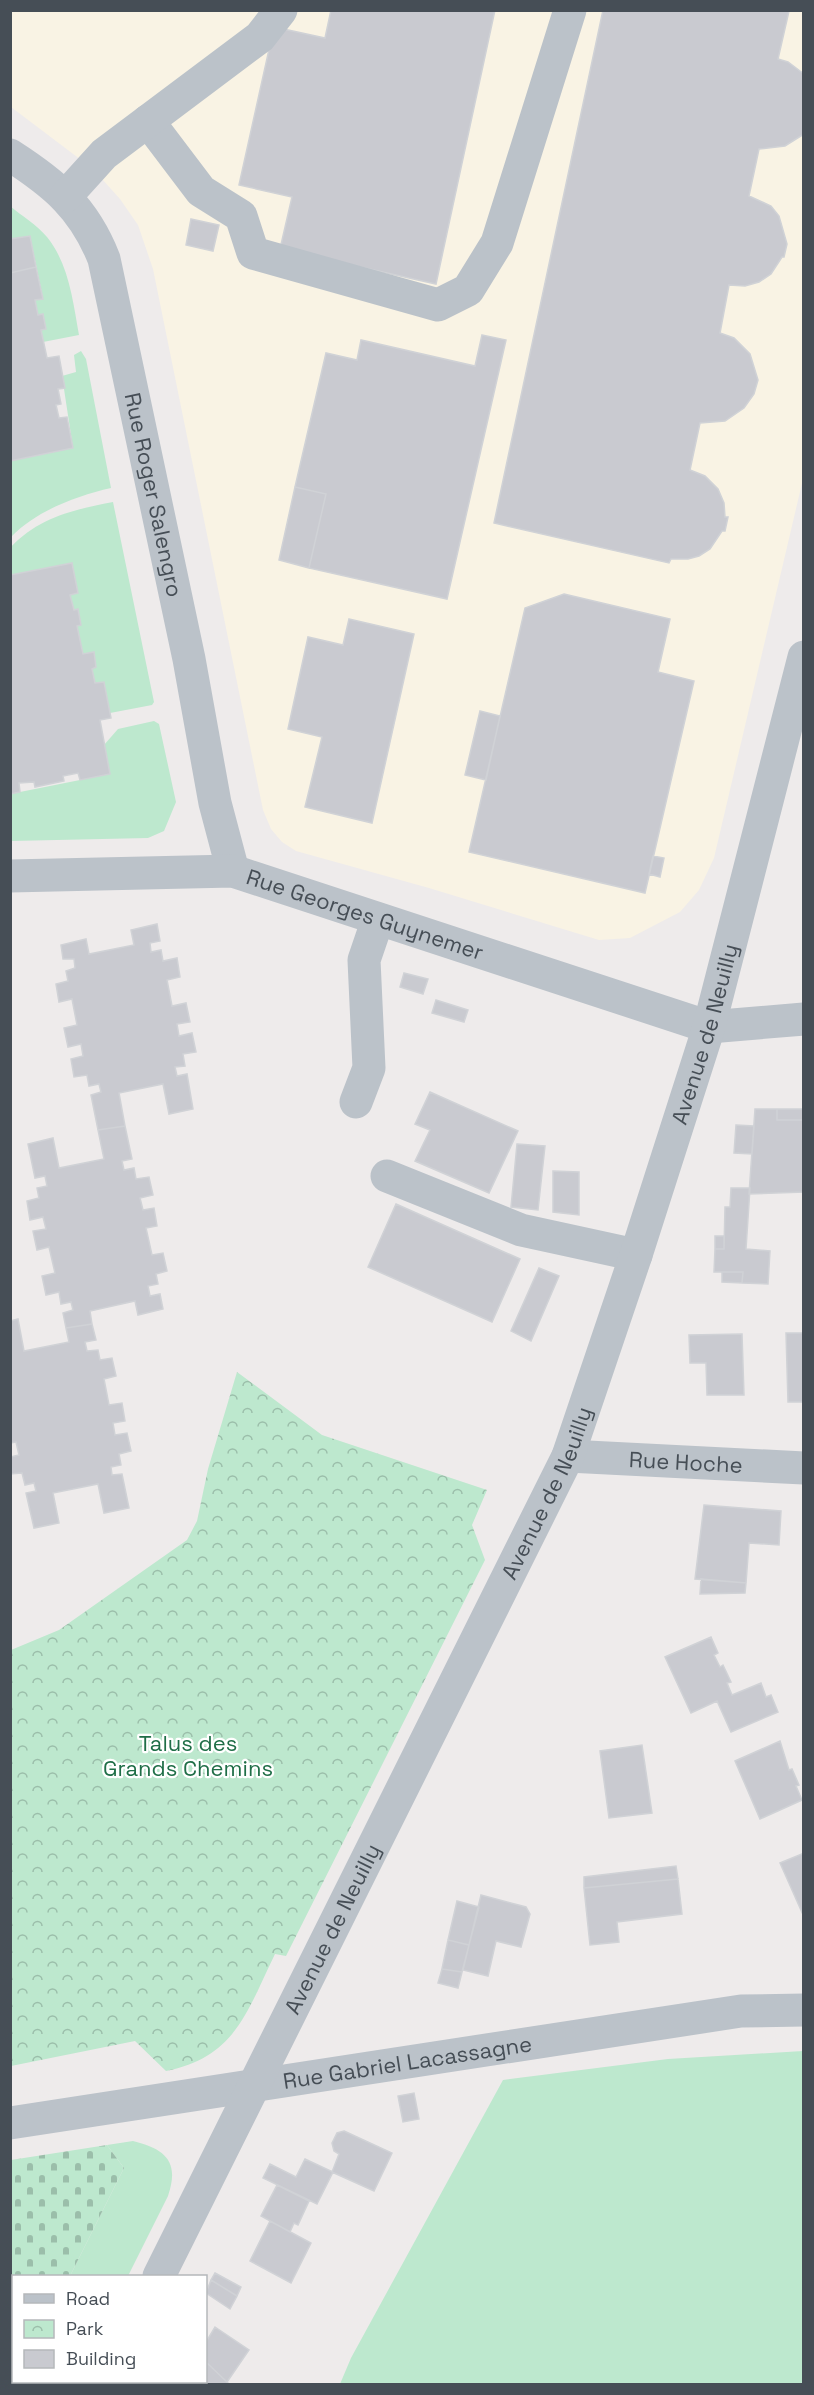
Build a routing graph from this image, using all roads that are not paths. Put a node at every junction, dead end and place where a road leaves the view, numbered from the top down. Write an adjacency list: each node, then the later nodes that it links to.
1 (281, 10): 3 (street)
2 (570, 10): 3 (street)
3 (148, 121): 5 (street)
4 (10, 155): 5 (street, Rue Roger Salengro)
5 (66, 196): 7 (street, Rue Roger Salengro)
6 (804, 657): 11 (street, Avenue de Neuilly)
7 (233, 871): 8 (street, Rue Georges Guynemer); 9 (street, Rue Georges Guynemer)
8 (10, 876)
9 (378, 919): 11 (street, Rue Georges Guynemer); 12 (street)
10 (804, 1019): 11 (street)
11 (709, 1027): 14 (street, Avenue de Neuilly)
12 (356, 1102)
13 (387, 1176): 14 (street)
14 (636, 1255): 15 (street, Avenue de Neuilly)
15 (568, 1456): 16 (street, Rue Hoche); 18 (street, Avenue de Neuilly)
16 (804, 1468)
17 (804, 2010): 18 (street, Rue Gabriel Lacassagne)
18 (254, 2087): 19 (street, Rue Gabriel Lacassagne); 20 (street, Avenue de Neuilly)
19 (10, 2123)
20 (160, 2275)

